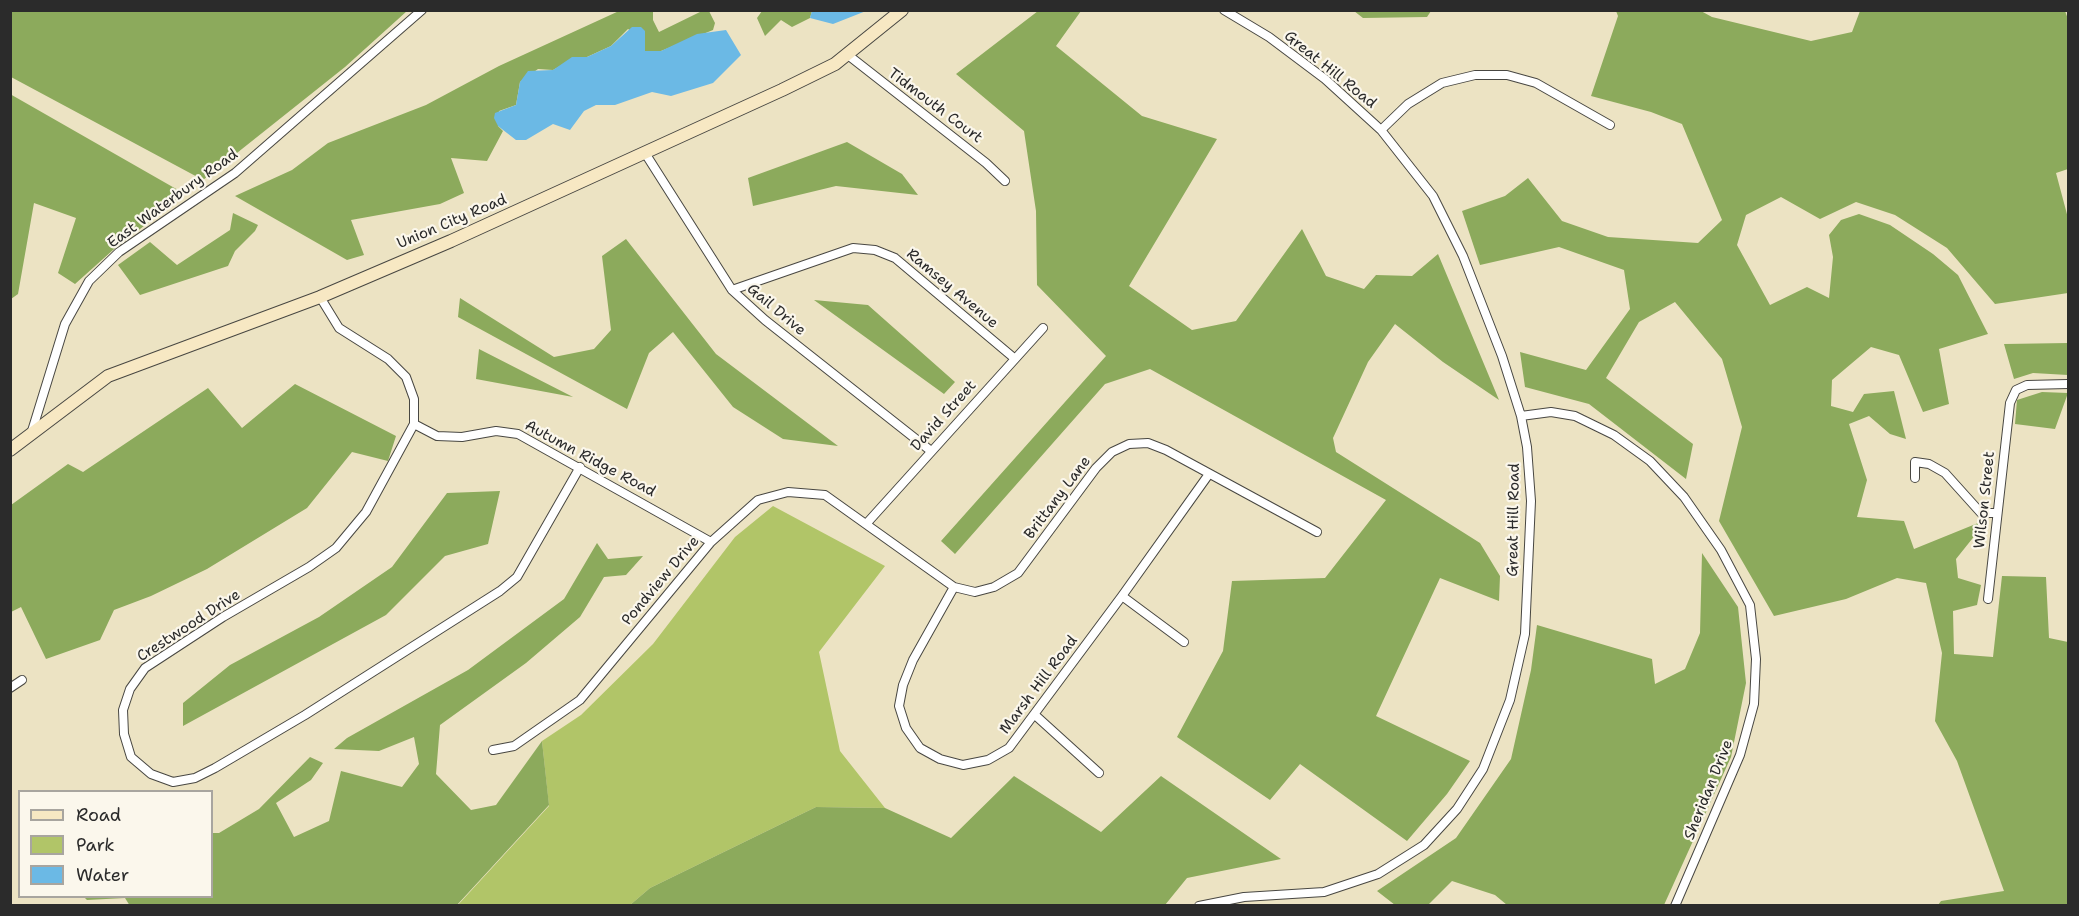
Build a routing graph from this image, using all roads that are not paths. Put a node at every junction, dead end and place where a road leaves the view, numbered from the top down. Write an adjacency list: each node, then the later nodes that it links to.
1 (422, 10): 16 (street, East Waterbury Road)
2 (902, 10): 4 (main road, Union City Road)
3 (1224, 10): 6 (street, Great Hill Road)
4 (848, 55): 7 (main road, Union City Road); 8 (street, Tidmouth Court)
5 (1610, 125): 6 (street)
6 (1381, 130): 14 (street, Great Hill Road)
7 (645, 153): 9 (street, Gail Drive); 10 (main road, Union City Road)
8 (1005, 180)
9 (732, 290): 12 (street, Ramsey Avenue); 18 (street, Gail Drive)
10 (320, 297): 15 (street); 16 (main road, Union City Road)
11 (1043, 328): 12 (street, David Street)
12 (1014, 358): 18 (street, David Street)
13 (2068, 384): 22 (street, Wilson Street)
14 (1521, 416): 35 (street, Great Hill Road); 36 (street, Sheridan Drive)
15 (414, 424): 19 (street, Autumn Ridge Road); 19 (street, Crestwood Drive)
16 (32, 431): 17 (main road, Union City Road)
17 (10, 450)
18 (931, 451): 23 (street, David Street)
19 (580, 467): 25 (street, Autumn Ridge Road)
20 (1209, 474): 24 (street, Brittany Lane); 26 (street, Brittany Lane); 27 (street, Marsh Hill Road)
21 (1915, 478): 22 (street)
22 (1996, 513): 28 (street, Wilson Street)
23 (867, 523): 25 (street, Pondview Drive); 26 (street)
24 (1317, 532)
25 (711, 542): 33 (street, Pondview Drive)
26 (954, 587): 32 (street, Marsh Hill Road)
27 (1122, 596): 29 (street); 32 (street, Marsh Hill Road)
28 (1988, 599)
29 (1184, 642)
30 (22, 680): 31 (street)
31 (10, 688)
32 (1035, 715): 34 (street)
33 (493, 750)
34 (1099, 773)
35 (1199, 906)
36 (1675, 906)

